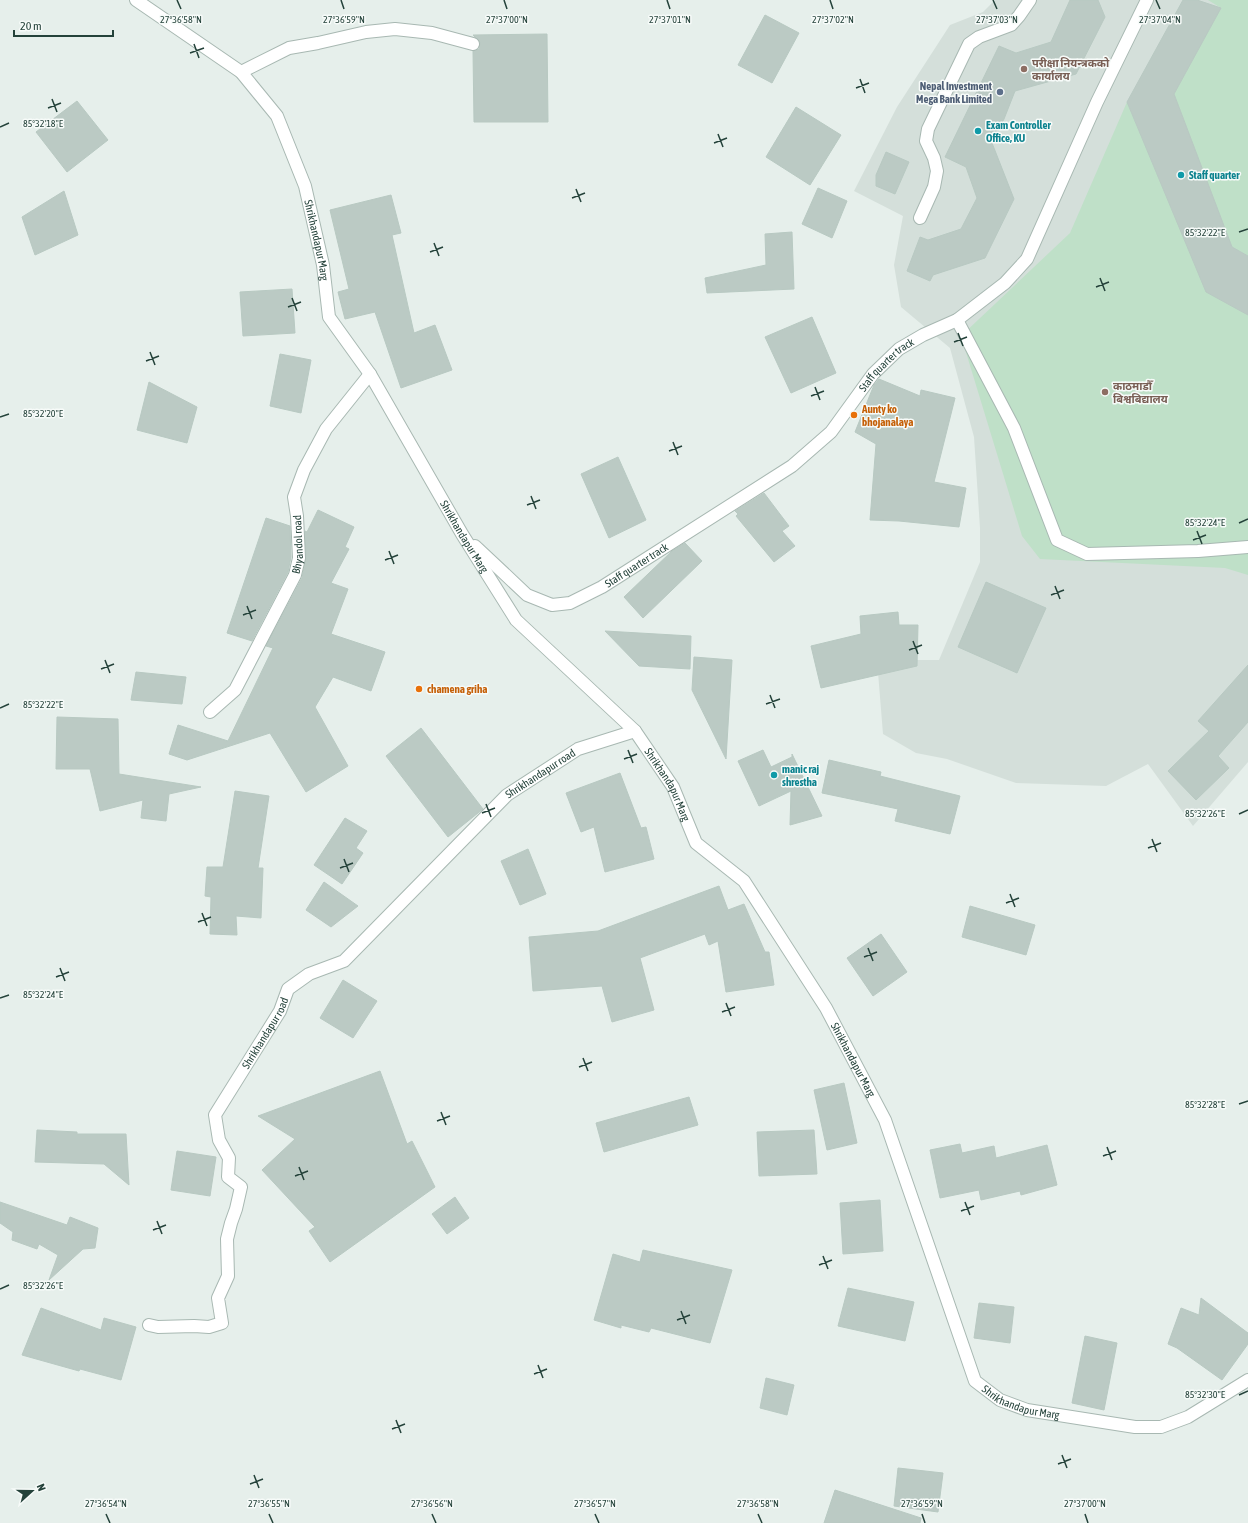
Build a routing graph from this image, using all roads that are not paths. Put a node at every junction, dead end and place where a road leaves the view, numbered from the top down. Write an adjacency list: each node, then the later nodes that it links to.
1 (136, 0): 5 (street, Shrikhandapur Marg)
2 (1030, 0): 6 (street)
3 (1147, 0): 7 (street, Staff quarter track)
4 (473, 44): 5 (street)
5 (241, 72): 8 (street, Shrikhandapur Marg)
6 (920, 218)
7 (957, 320): 9 (street, Staff quarter track); 10 (street)
8 (370, 374): 9 (street, Shrikhandapur Marg); 11 (street, Bhyandol road)
9 (462, 534): 12 (street, Shrikhandapur Marg)
10 (1248, 548)
11 (210, 712)
12 (635, 731): 13 (street, Shrikhandapur road); 14 (street, Shrikhandapur Marg)
13 (149, 1325)
14 (1248, 1380)

